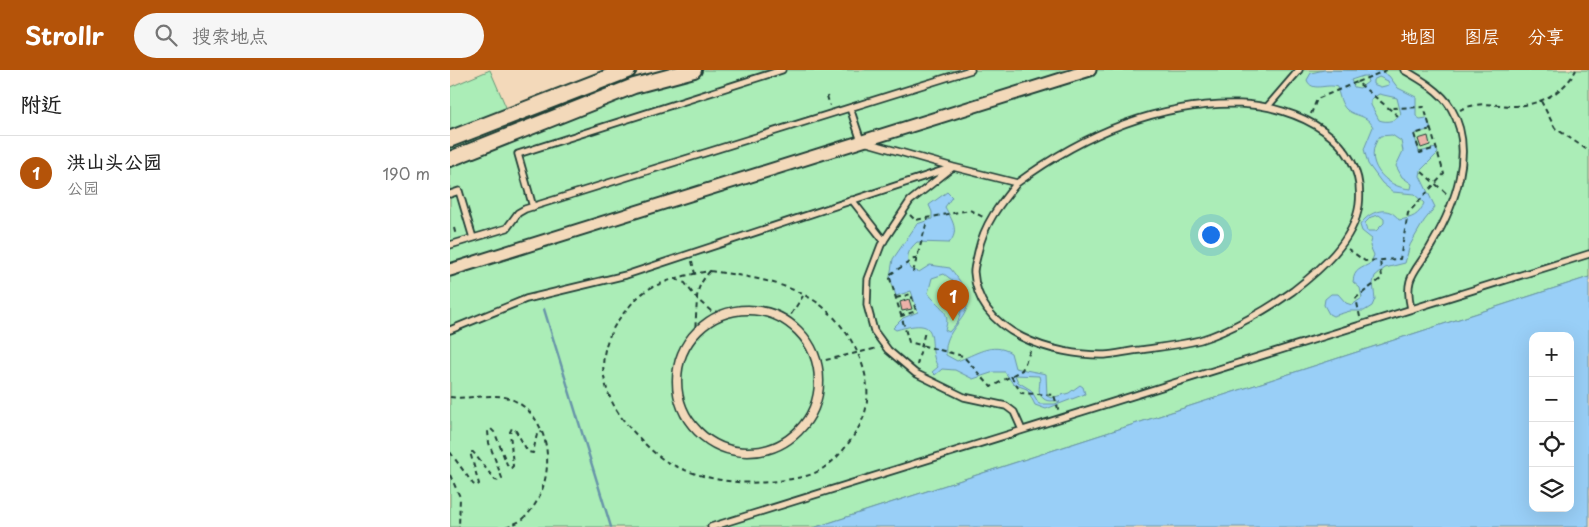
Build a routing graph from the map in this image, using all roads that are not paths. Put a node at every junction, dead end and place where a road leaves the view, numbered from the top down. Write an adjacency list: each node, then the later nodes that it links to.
1 (600, 70): 11 (main road)
2 (628, 70): 11 (main road)
3 (694, 70): 14 (street)
4 (782, 70): 19 (lane)
5 (971, 70): 10 (lane)
6 (1090, 70): 13 (street)
7 (1298, 70): 9 (lane)
8 (1404, 70): 25 (lane)
9 (1268, 106): 16 (lane); 16 (lane)
10 (850, 108): 13 (lane); 19 (lane)
11 (510, 110): 12 (main road)
12 (452, 133)
13 (862, 141): 15 (lane); 24 (street)
14 (455, 157)
15 (953, 167): 16 (lane); 18 (lane); 21 (lane)
16 (1017, 183)
17 (450, 194): 20 (lane)
18 (852, 200): 21 (lane); 26 (lane)
19 (533, 206): 20 (lane)
20 (472, 238): 22 (lane)
21 (884, 241): 28 (lane)
22 (450, 245)
23 (1589, 254): 25 (lane)
24 (450, 270)
25 (1411, 309): 28 (lane)
26 (450, 330)
27 (817, 362): 27 (street)
28 (1022, 430): 29 (lane)
29 (711, 527)

